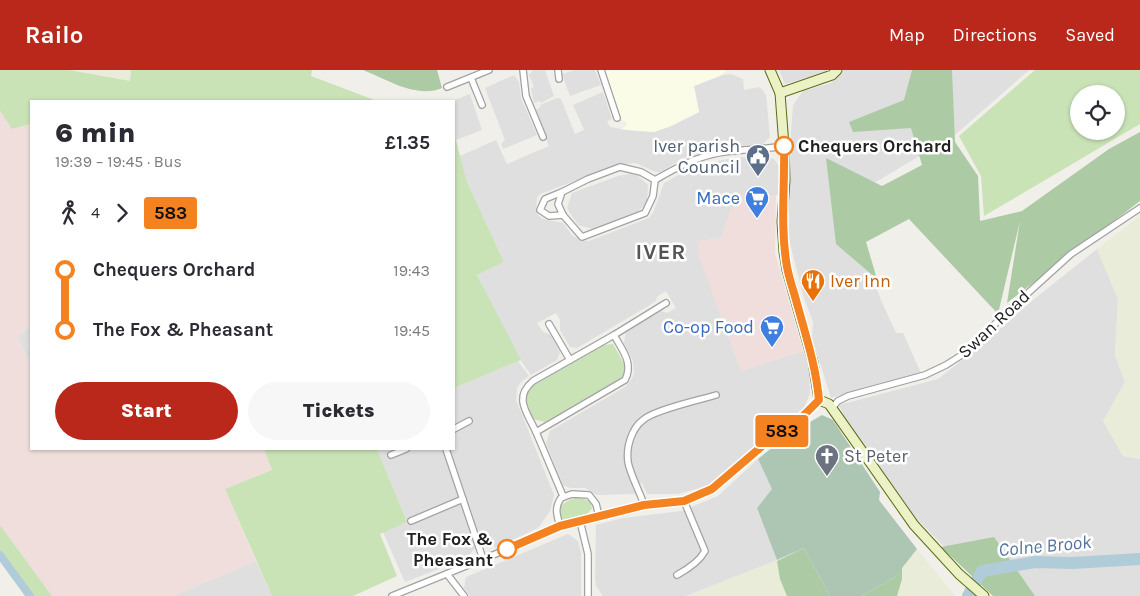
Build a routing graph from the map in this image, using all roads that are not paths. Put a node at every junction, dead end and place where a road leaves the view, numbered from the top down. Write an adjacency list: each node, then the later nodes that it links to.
1 (489, 70): 7 (street)
2 (523, 70): 13 (street)
3 (558, 70): 8 (street)
4 (601, 70): 12 (street)
5 (770, 70): 10 (main road)
6 (837, 70): 10 (main road)
7 (471, 78): 9 (street); 11 (street)
8 (559, 79)
9 (447, 87)
10 (780, 92): 14 (main road)
11 (482, 105)
12 (617, 118)
13 (543, 137)
14 (784, 146): 15 (street); 24 (main road)
15 (655, 180): 16 (street); 18 (street)
16 (562, 192): 18 (street); 18 (street)
17 (1140, 208): 25 (street, Swan Road)
18 (563, 215)
19 (666, 303): 21 (street)
20 (549, 324): 22 (street)
21 (614, 335): 22 (street); 28 (street)
22 (570, 360): 28 (street)
23 (716, 395): 35 (street)
24 (819, 400): 25 (main road); 34 (street)
25 (832, 408): 46 (main road)
26 (469, 421): 27 (street)
27 (455, 428)
28 (536, 432): 32 (street)
29 (403, 450): 31 (street)
30 (446, 450): 33 (street)
31 (390, 455)
32 (562, 496): 36 (street); 39 (street)
33 (463, 499): 37 (street); 40 (street)
34 (684, 501): 35 (street); 42 (street)
35 (644, 505): 36 (street)
36 (598, 516): 38 (street)
37 (411, 521)
38 (580, 521): 39 (street); 45 (street)
39 (560, 526): 40 (street)
40 (483, 559): 41 (street)
41 (447, 574): 43 (street); 44 (street)
42 (677, 575)
43 (392, 596)
44 (464, 596)
45 (588, 596)
46 (984, 596)

